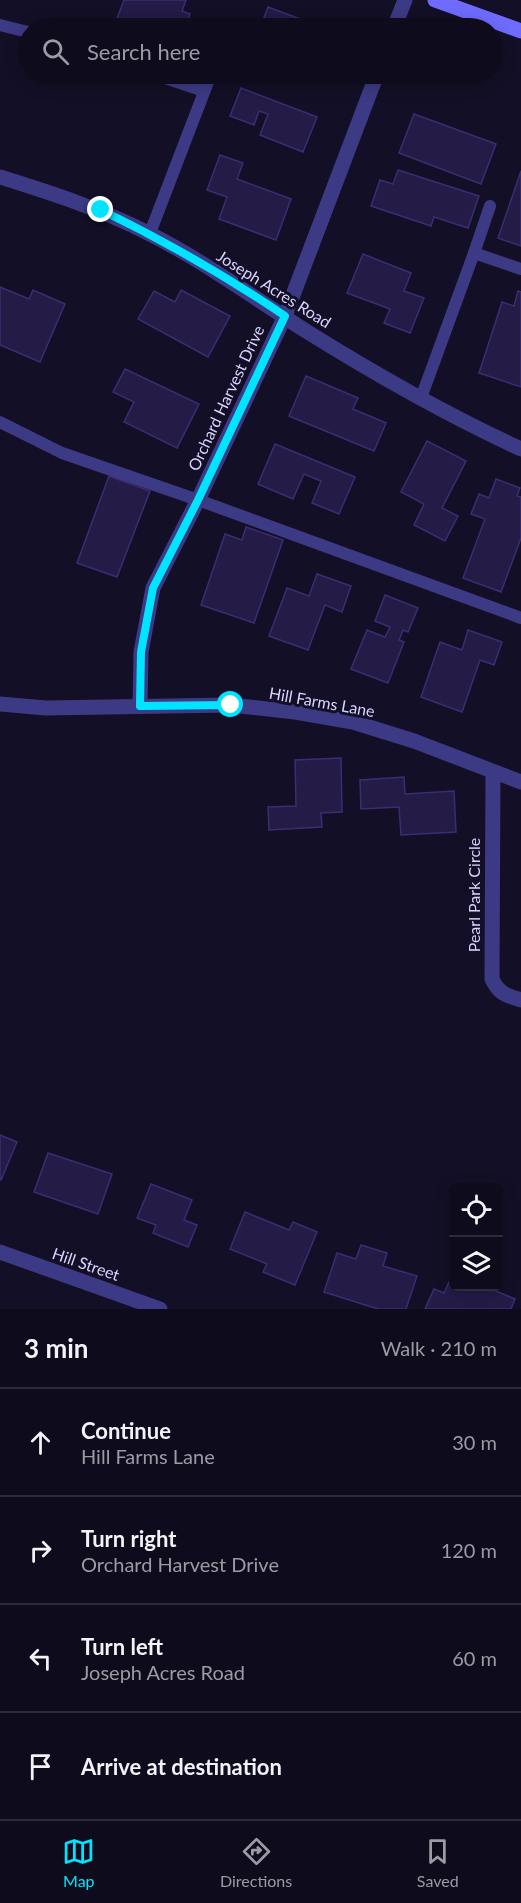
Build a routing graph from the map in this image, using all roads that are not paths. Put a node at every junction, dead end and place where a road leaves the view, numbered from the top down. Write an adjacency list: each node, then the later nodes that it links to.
1 (405, 0): 3 (street)
2 (435, 0): 4 (main road)
3 (398, 18)
4 (485, 18)
5 (0, 25): 7 (lane)
6 (503, 25): 8 (main road)
7 (18, 30)
8 (521, 31)
9 (181, 84): 12 (lane)
10 (207, 84): 12 (lane)
11 (373, 84): 18 (street, Orchard Harvest Drive)
12 (204, 92): 15 (lane)
13 (0, 177): 15 (street, Joseph Acres Road)
14 (490, 206): 16 (lane)
15 (150, 233): 18 (street, Joseph Acres Road)
16 (474, 253): 17 (lane); 19 (lane)
17 (521, 269)
18 (285, 316): 19 (street, Joseph Acres Road); 22 (street, Orchard Harvest Drive)
19 (421, 398): 21 (street, Joseph Acres Road)
20 (0, 422): 22 (lane)
21 (521, 449)
22 (198, 500): 23 (lane); 25 (street, Orchard Harvest Drive)
23 (521, 618)
24 (0, 704): 25 (street, Hill Farms Lane)
25 (140, 706): 26 (street, Hill Farms Lane)
26 (493, 772): 27 (street, Hill Farms Lane); 28 (street, Pearl Park Circle)
27 (521, 782)
28 (521, 1000)
29 (0, 1252): 30 (street, Hill Street)
30 (160, 1309)

